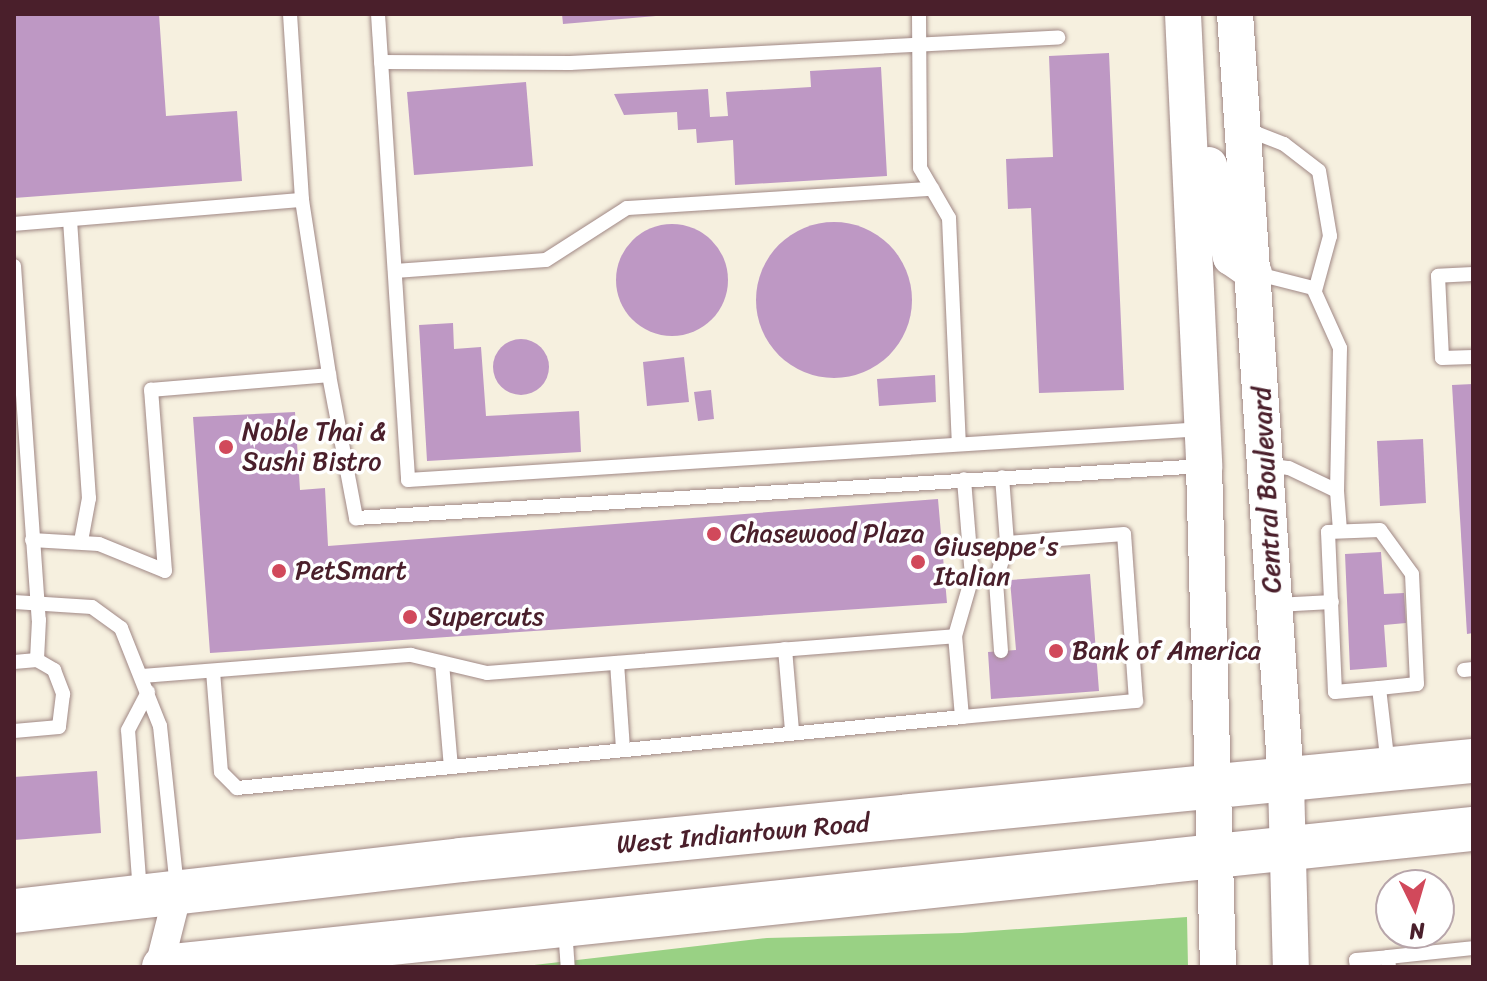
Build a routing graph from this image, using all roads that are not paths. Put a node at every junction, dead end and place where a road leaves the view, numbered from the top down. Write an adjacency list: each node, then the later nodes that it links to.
1 (290, 14): 12 (lane)
2 (378, 14): 9 (lane)
3 (919, 14): 7 (lane)
4 (1183, 14): 8 (street)
5 (1235, 14): 10 (street, Central Boulevard)
6 (1058, 37): 7 (lane)
7 (916, 45): 9 (lane); 11 (lane)
8 (1185, 50): 17 (street); 22 (street)
9 (381, 62): 16 (lane)
10 (1243, 128): 17 (street, Central Boulevard); 19 (lane)
11 (932, 189): 16 (lane); 23 (lane)
12 (302, 200): 13 (lane); 21 (lane)
13 (70, 220): 14 (lane); 31 (lane)
14 (14, 224)
15 (14, 266): 30 (lane)
16 (395, 271): 23 (lane)
17 (1254, 273): 19 (lane); 24 (street, Central Boulevard)
18 (1473, 274): 20 (lane)
19 (1315, 291): 28 (lane)
20 (1473, 357)
21 (329, 375): 27 (lane); 31 (lane)
22 (1203, 429): 23 (lane); 25 (street)
23 (959, 444)
24 (1266, 465): 28 (lane); 36 (street, Central Boulevard)
25 (1204, 466): 26 (lane); 56 (street)
26 (1002, 477): 27 (lane); 32 (lane)
27 (964, 479): 37 (lane)
28 (1337, 491): 29 (lane)
29 (1340, 531): 35 (lane); 46 (lane)
30 (32, 540): 31 (lane); 33 (lane)
31 (81, 541)
32 (1007, 543): 39 (lane); 48 (lane)
33 (37, 601): 34 (lane); 40 (lane); 45 (lane)
34 (14, 602)
35 (1332, 602): 36 (lane); 46 (lane)
36 (1274, 606): 55 (street, Central Boulevard)
37 (955, 636): 38 (lane); 48 (lane)
38 (785, 649): 43 (lane); 50 (lane)
39 (1001, 651)
40 (37, 660): 41 (lane); 49 (lane)
41 (14, 662)
42 (442, 663): 43 (lane); 44 (lane); 53 (lane)
43 (617, 663): 51 (lane)
44 (213, 671): 45 (lane); 53 (lane)
45 (142, 676): 47 (lane)
46 (1379, 688): 54 (lane)
47 (148, 692): 60 (lane); 60 (lane)
48 (962, 717): 50 (lane)
49 (14, 731)
50 (792, 731): 51 (lane)
51 (623, 749): 53 (lane)
52 (1473, 761): 54 (main road, West Indiantown Road)
53 (451, 767)
54 (1388, 771): 55 (main road, West Indiantown Road)
55 (1286, 782): 56 (main road, West Indiantown Road); 58 (street, Central Boulevard)
56 (1212, 790): 59 (street); 60 (main road, West Indiantown Road)
57 (1473, 829): 58 (main road)
58 (1290, 849): 59 (main road); 67 (street, Central Boulevard)
59 (1213, 857): 62 (main road); 66 (street)
60 (159, 895): 61 (main road, West Indiantown Road); 65 (street)
61 (14, 911)
62 (566, 946): 65 (main road)
63 (1473, 948): 64 (lane)
64 (1389, 962): 68 (lane)
65 (161, 967)
66 (1218, 967)
67 (1291, 967)
68 (1357, 967)

